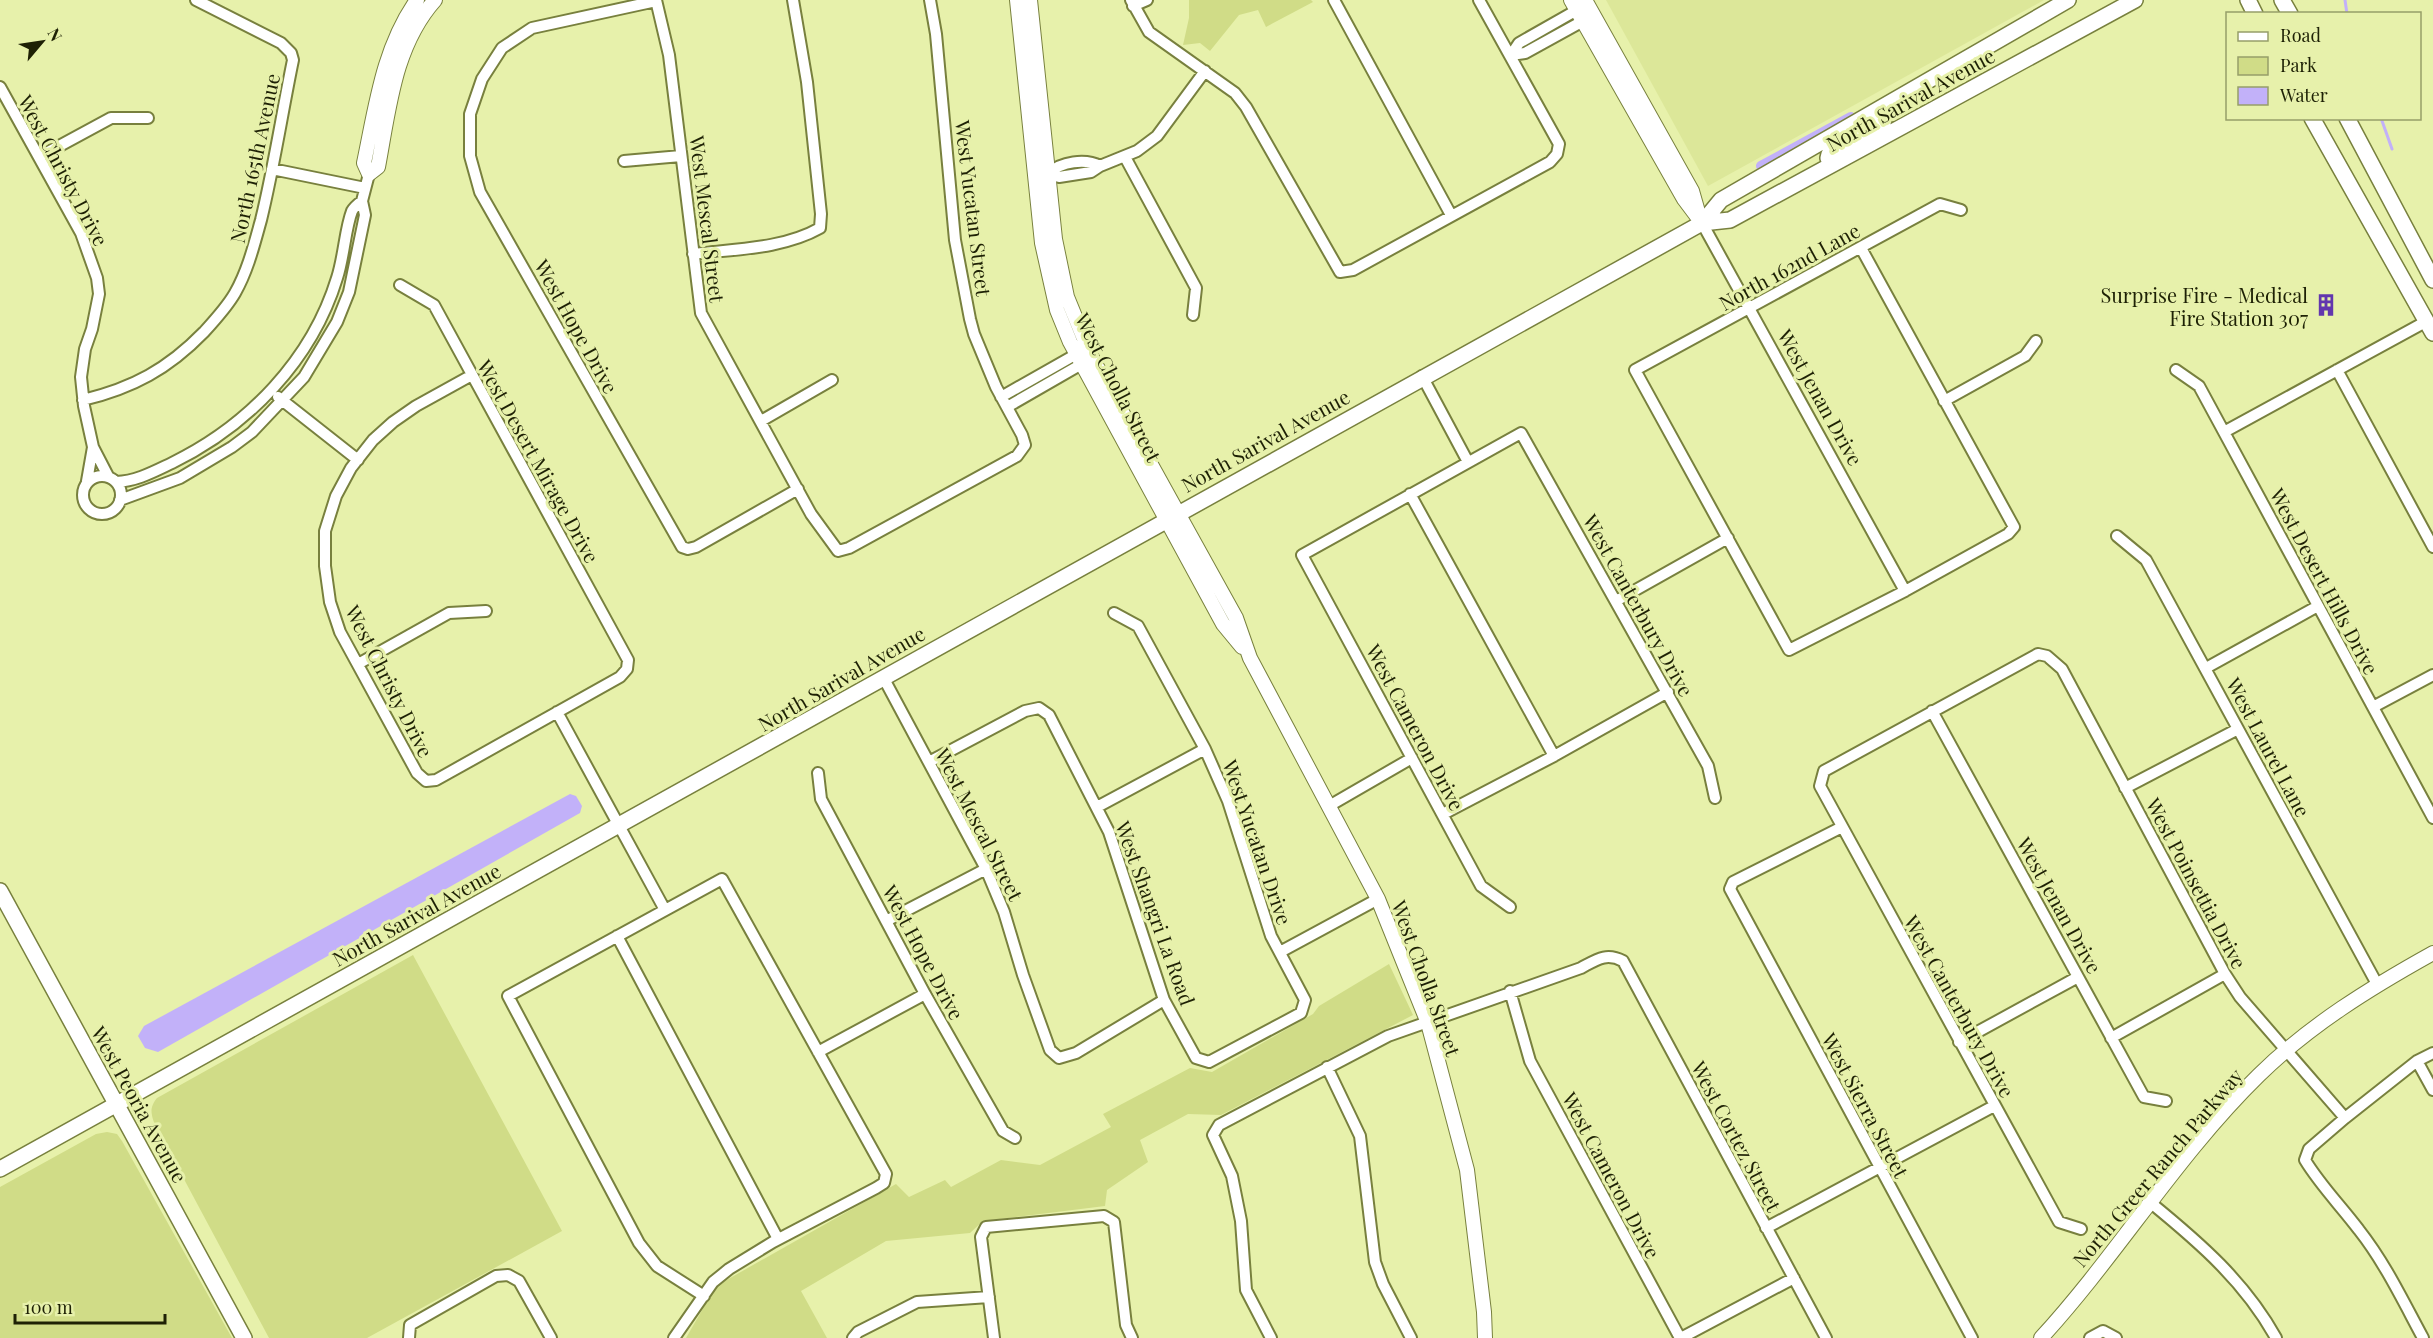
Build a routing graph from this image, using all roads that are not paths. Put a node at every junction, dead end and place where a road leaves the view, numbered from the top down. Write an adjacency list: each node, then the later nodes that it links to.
1 (196, 0): 28 (street, North 165th Avenue)
2 (417, 0): 30 (street)
3 (435, 0): 30 (street)
4 (656, 0): 23 (street, West Mescal Street); 62 (street, West Hope Drive)
5 (793, 0): 37 (street)
6 (930, 0): 54 (street, West Yucatan Street)
7 (1017, 0): 29 (street, West Cholla Street)
8 (1030, 0): 29 (street, West Cholla Street)
9 (1147, 0): 14 (street)
10 (1334, 0): 34 (street)
11 (1479, 0): 16 (street)
12 (2068, 0): 19 (main road, North Sarival Avenue)
13 (2134, 0): 27 (main road, North Sarival Avenue)
14 (1132, 3): 17 (street)
15 (1581, 8): 16 (street); 35 (street, West Jenan Drive)
16 (1511, 56): 34 (street)
17 (1205, 71): 25 (street); 34 (street)
18 (0, 87): 24 (street, West Christy Drive)
19 (1879, 109): 27 (main road); 35 (main road, North Sarival Avenue)
20 (148, 118): 24 (street)
21 (2313, 120): 42 (main road)
22 (2348, 120): 38 (main road)
23 (681, 156): 26 (street); 37 (street, West Mescal Street)
24 (39, 158): 51 (street, West Christy Drive)
25 (1125, 158): 29 (street); 41 (street)
26 (624, 161)
27 (1831, 165): 35 (main road, North Sarival Avenue)
28 (272, 169): 31 (street); 51 (street, North 165th Avenue)
29 (1042, 173): 44 (street, West Cholla Street)
30 (369, 174): 31 (street)
31 (365, 188): 32 (street)
32 (362, 201): 50 (street); 52 (street)
33 (1961, 210): 36 (street, North 162nd Lane)
34 (1451, 215)
35 (1702, 223): 40 (street, West Jenan Drive); 48 (main road, North Sarival Avenue)
36 (1861, 248): 40 (street, North 162nd Lane); 53 (street)
37 (693, 254): 55 (street, West Mescal Street)
38 (2433, 280)
39 (400, 285): 47 (street, West Desert Mirage Drive)
40 (1750, 308): 67 (street, North 162nd Lane); 70 (street, West Jenan Drive)
41 (1193, 315)
42 (2430, 327): 46 (street)
43 (2036, 340): 53 (street)
44 (1085, 356): 54 (street); 65 (street, West Cholla Street)
45 (2176, 370): 56 (street, West Desert Hills Drive)
46 (2337, 370): 56 (street); 68 (street)
47 (472, 375): 58 (street, West Christy Drive); 82 (street, West Desert Mirage Drive)
48 (1422, 376): 59 (street); 65 (main road, North Sarival Avenue)
49 (832, 380): 55 (street)
50 (270, 391): 52 (street); 60 (street)
51 (83, 400): 57 (street, West Christy Drive)
52 (282, 401): 58 (street); 64 (street)
53 (1944, 401): 70 (street)
54 (1004, 402): 69 (street, West Yucatan Street)
55 (761, 421): 62 (street, West Mescal Street)
56 (2224, 432): 72 (street, West Desert Hills Drive)
57 (93, 447): 60 (street); 61 (street)
58 (358, 460): 75 (street, West Christy Drive)
59 (1468, 462): 63 (street); 71 (street, West Canterbury Drive)
60 (112, 479): 61 (street); 64 (street)
61 (87, 481): 64 (street)
62 (798, 489): 69 (street, West Mescal Street)
63 (1410, 494): 85 (street); 86 (street, West Cameron Drive)
64 (120, 500)
65 (1172, 516): 78 (main road, North Sarival Avenue); 91 (street, West Cholla Street)
66 (2117, 536): 76 (street, West Laurel Lane)
67 (1728, 538): 70 (street); 71 (street)
68 (2433, 547)
69 (838, 551)
70 (1905, 591)
71 (1616, 601): 79 (street, West Canterbury Drive)
72 (2318, 606): 76 (street); 80 (street, West Desert Hills Drive)
73 (486, 610): 75 (street)
74 (1114, 613): 84 (street, West Yucatan Drive)
75 (358, 664): 82 (street, West Christy Drive)
76 (2206, 668): 83 (street, West Laurel Lane)
77 (2433, 675): 80 (street)
78 (883, 677): 87 (street, West Mescal Street); 95 (main road, North Sarival Avenue)
79 (1668, 692): 85 (street); 90 (street, West Canterbury Drive)
80 (2373, 707): 94 (street, West Desert Hills Drive)
81 (1932, 711): 89 (street, West Poinsettia Drive); 96 (street, West Canterbury Drive); 107 (street, West Jenan Drive)
82 (557, 712): 95 (street)
83 (2238, 729): 89 (street); 108 (street, West Laurel Lane)
84 (1205, 749): 92 (street); 104 (street, West Yucatan Drive)
85 (1554, 756): 93 (street)
86 (1412, 758): 91 (street); 93 (street, West Cameron Drive)
87 (929, 762): 92 (street, West Shangri La Road); 97 (street, West Mescal Street)
88 (818, 773): 102 (street, West Hope Drive)
89 (2125, 788): 106 (street, West Poinsettia Drive)
90 (1715, 798)
91 (1329, 806): 99 (street, West Cholla Street)
92 (1096, 807): 111 (street, West Shangri La Road)
93 (1443, 814): 100 (street, West Cameron Drive)
94 (2433, 818)
95 (620, 826): 101 (street); 123 (main road, North Sarival Avenue)
96 (1842, 827): 114 (street, West Canterbury Drive); 127 (street, West Sierra Street)
97 (986, 869): 102 (street); 111 (street, West Mescal Street)
98 (0, 891): 123 (main road, West Peoria Avenue)
99 (1378, 899): 104 (street); 112 (street, West Cholla Street)
100 (1510, 907)
101 (665, 910): 103 (street); 116 (street)
102 (886, 921): 110 (street, West Hope Drive)
103 (617, 936): 132 (street); 134 (street)
104 (1280, 952): 119 (street, West Yucatan Drive)
105 (2433, 953): 108 (street, North Greer Ranch Parkway)
106 (2225, 974): 113 (street); 115 (street, West Poinsettia Drive)
107 (2078, 977): 113 (street, West Jenan Drive); 114 (street)
108 (2377, 984): 115 (street, North Greer Ranch Parkway)
109 (1510, 991): 112 (street); 130 (street, West Cortez Street); 146 (street, West Cameron Drive)
110 (925, 994): 116 (street); 126 (street, West Hope Drive)
111 (1164, 1000): 119 (street, West Shangri La Road)
112 (1428, 1023): 120 (street); 145 (street, West Cholla Street)
113 (2111, 1038): 122 (street, West Jenan Drive)
114 (1959, 1042): 124 (street, West Canterbury Drive)
115 (2286, 1051): 125 (street, West Poinsettia Drive); 129 (street, North Greer Ranch Parkway)
116 (818, 1052): 132 (street)
117 (2433, 1053): 118 (street)
118 (2417, 1061): 121 (street); 125 (street)
119 (1209, 1062)
120 (1327, 1067): 143 (street); 144 (street)
121 (2433, 1090)
122 (2166, 1101)
123 (117, 1104): 128 (main road, North Sarival Avenue); 136 (main road, West Peoria Avenue)
124 (1994, 1106): 127 (street); 131 (street, West Canterbury Drive)
125 (2345, 1118): 153 (street)
126 (1015, 1138)
127 (1879, 1167): 130 (street); 148 (street, West Sierra Street)
128 (0, 1169)
129 (2151, 1203): 149 (street, North Greer Ranch Parkway); 152 (street)
130 (1766, 1228): 133 (street, West Cortez Street)
131 (2081, 1229)
132 (778, 1239): 134 (street)
133 (1794, 1278): 146 (street); 147 (street, West Cortez Street)
134 (704, 1296): 139 (street)
135 (989, 1297): 140 (street); 141 (street); 142 (street)
136 (244, 1338)
137 (409, 1338): 138 (street)
138 (551, 1338)
139 (674, 1338)
140 (853, 1338)
141 (994, 1338)
142 (1132, 1338)
143 (1270, 1338)
144 (1411, 1338)
145 (1485, 1338)
146 (1681, 1338)
147 (1826, 1338)
148 (1972, 1338)
149 (2041, 1338)
150 (2090, 1338): 151 (street)
151 (2116, 1338)
152 (2277, 1338)
153 (2423, 1338)

